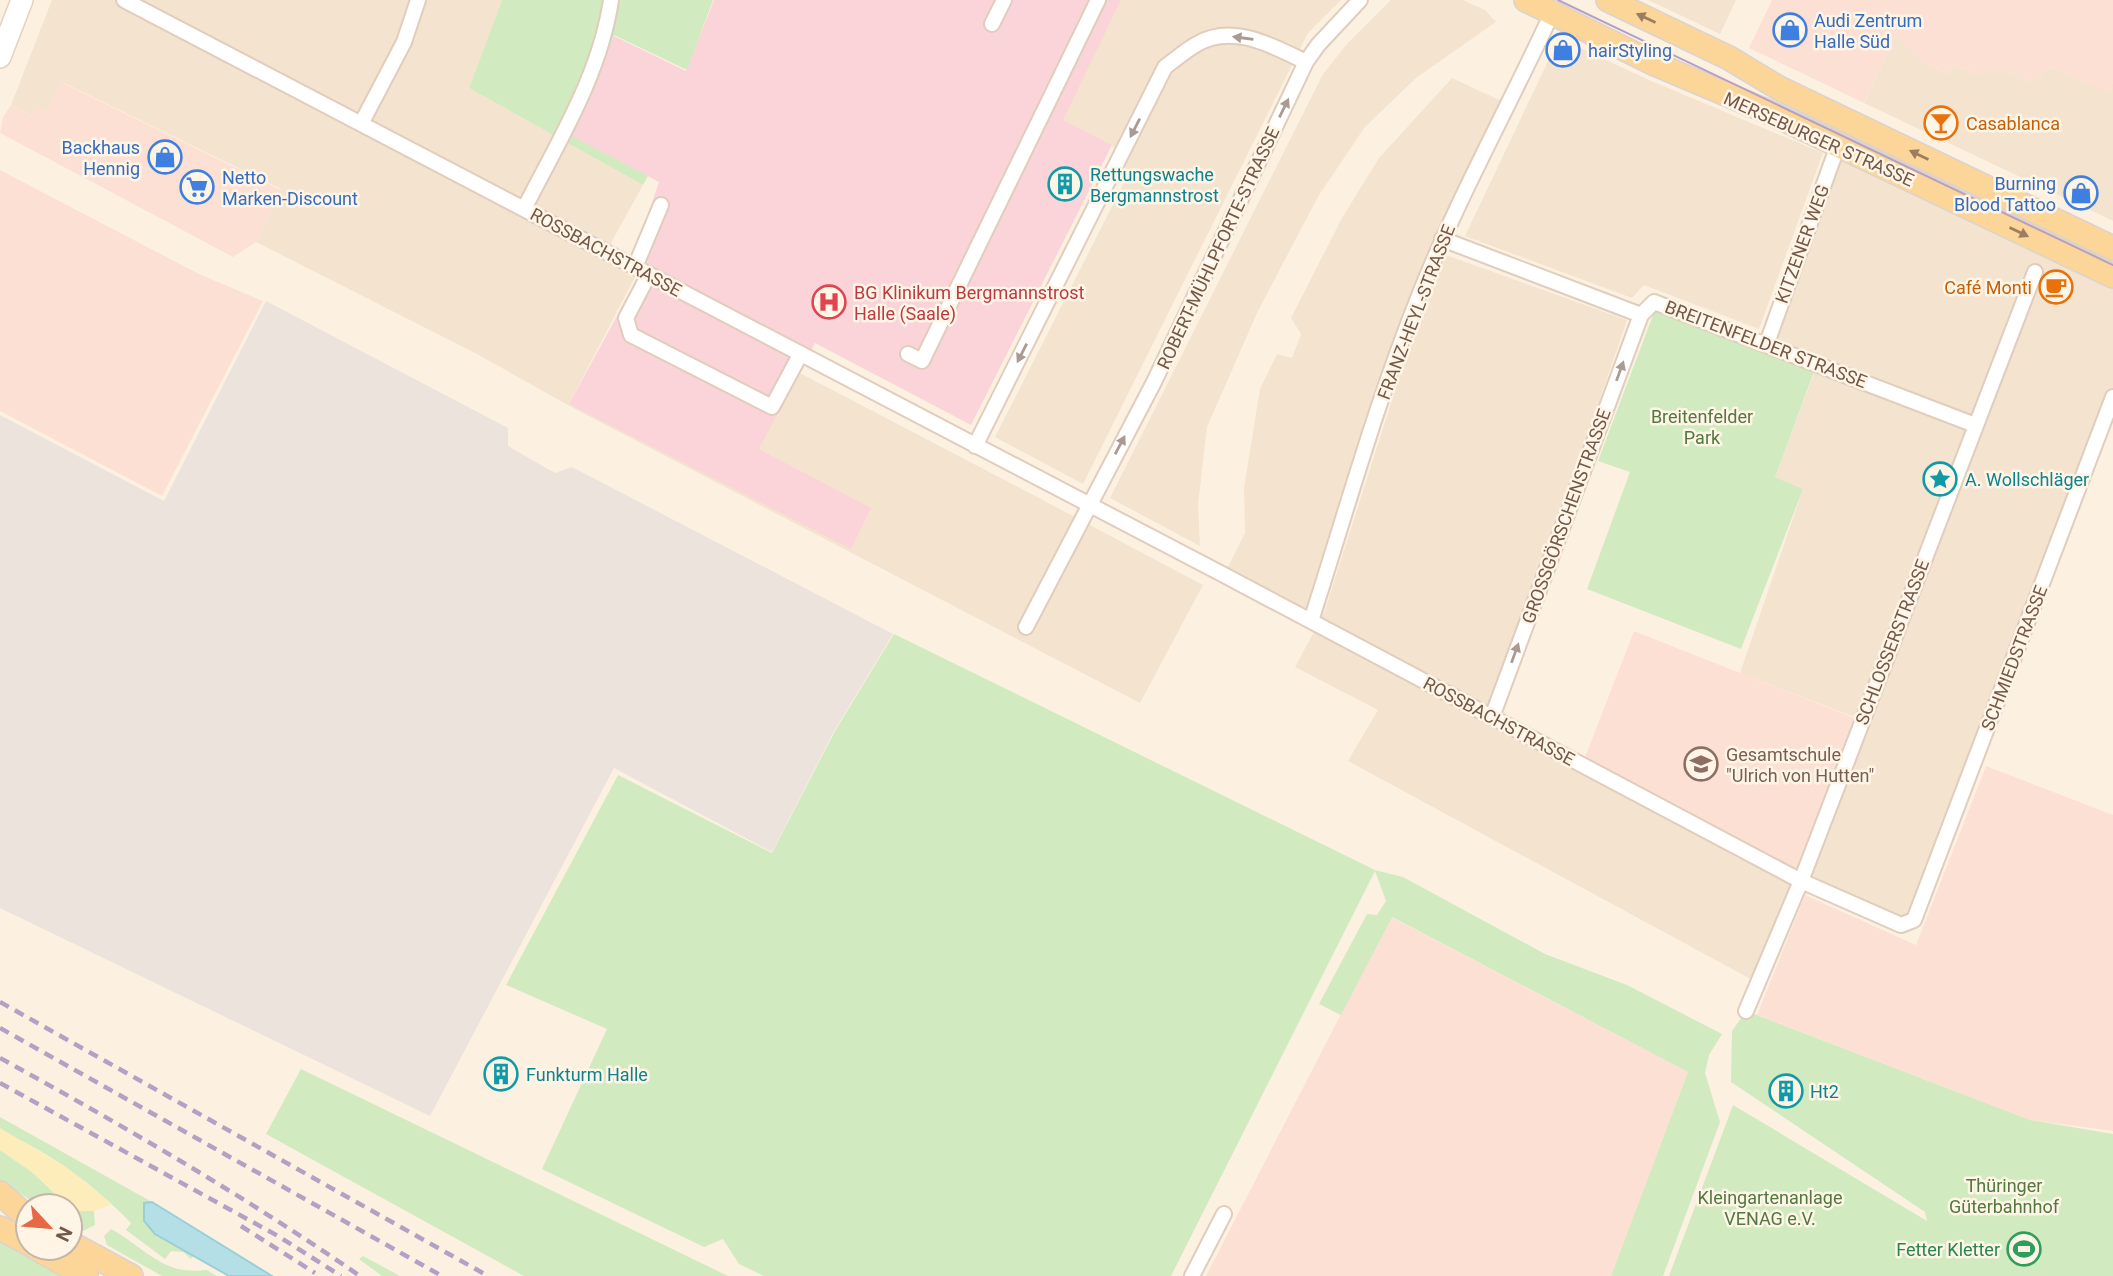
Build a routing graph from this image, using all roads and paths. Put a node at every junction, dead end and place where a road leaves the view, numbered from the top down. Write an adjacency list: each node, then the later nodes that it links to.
1 (22, 0): 12 (street)
2 (124, 0): 14 (street, ROSSBACHSTRASSE)
3 (611, 0): 17 (street)
4 (1004, 0): 11 (street)
5 (1098, 0): 26 (street)
6 (1360, 0): 13 (street, ROBERT-MÜHLPFORTE-STRASSE)
7 (1526, 0): 10 (main road, MERSEBURGER STRASSE)
8 (1608, 0): 19 (main road, MERSEBURGER STRASSE, one-way to 8)
9 (416, 1): 14 (street)
10 (1554, 7): 15 (main road, MERSEBURGER STRASSE); 18 (street, FRANZ-HEYL-STRASSE)
11 (992, 24)
12 (0, 57)
13 (1306, 62): 30 (street, one-way to 30); 31 (street, ROBERT-MÜHLPFORTE-STRASSE, one-way to 13)
14 (361, 124): 17 (street, ROSSBACHSTRASSE)
15 (1838, 145): 23 (main road, MERSEBURGER STRASSE, one-way to 23); 25 (street, KITZENER WEG)
16 (661, 205): 20 (street)
17 (524, 209): 20 (street, ROSSBACHSTRASSE)
18 (1442, 239): 24 (street, BREITENFELDER STRASSE); 32 (street, FRANZ-HEYL-STRASSE)
19 (2113, 248)
20 (635, 267): 22 (street, ROSSBACHSTRASSE)
21 (2035, 272): 29 (street, SCHLOSSERSTRASSE)
22 (649, 274): 27 (street, ROSSBACHSTRASSE); 27 (street)
23 (2113, 276)
24 (1641, 314): 25 (street, BREITENFELDER STRASSE); 34 (street, GROSSGÖRSCHENSTRASSE, one-way to 24)
25 (1767, 343): 29 (street, BREITENFELDER STRASSE)
26 (908, 354)
27 (800, 355): 30 (street, ROSSBACHSTRASSE)
28 (2113, 397): 36 (street, SCHMIEDSTRASSE)
29 (1975, 425): 35 (street, SCHLOSSERSTRASSE)
30 (975, 446): 31 (street, ROSSBACHSTRASSE)
31 (1088, 505): 32 (street, ROSSBACHSTRASSE); 33 (street)
32 (1311, 621): 34 (street, ROSSBACHSTRASSE)
33 (1026, 627)
34 (1492, 717): 35 (street, ROSSBACHSTRASSE)
35 (1801, 881): 36 (street, ROSSBACHSTRASSE); 37 (street, SCHLOSSERSTRASSE)
36 (1914, 920)
37 (1746, 1011)
38 (0, 1193): 39 (main road)
39 (14, 1206)
40 (1224, 1214): 45 (street)
41 (84, 1251): 44 (main road)
42 (61, 1262): 43 (main road)
43 (86, 1276)
44 (131, 1276)
45 (1192, 1276)

